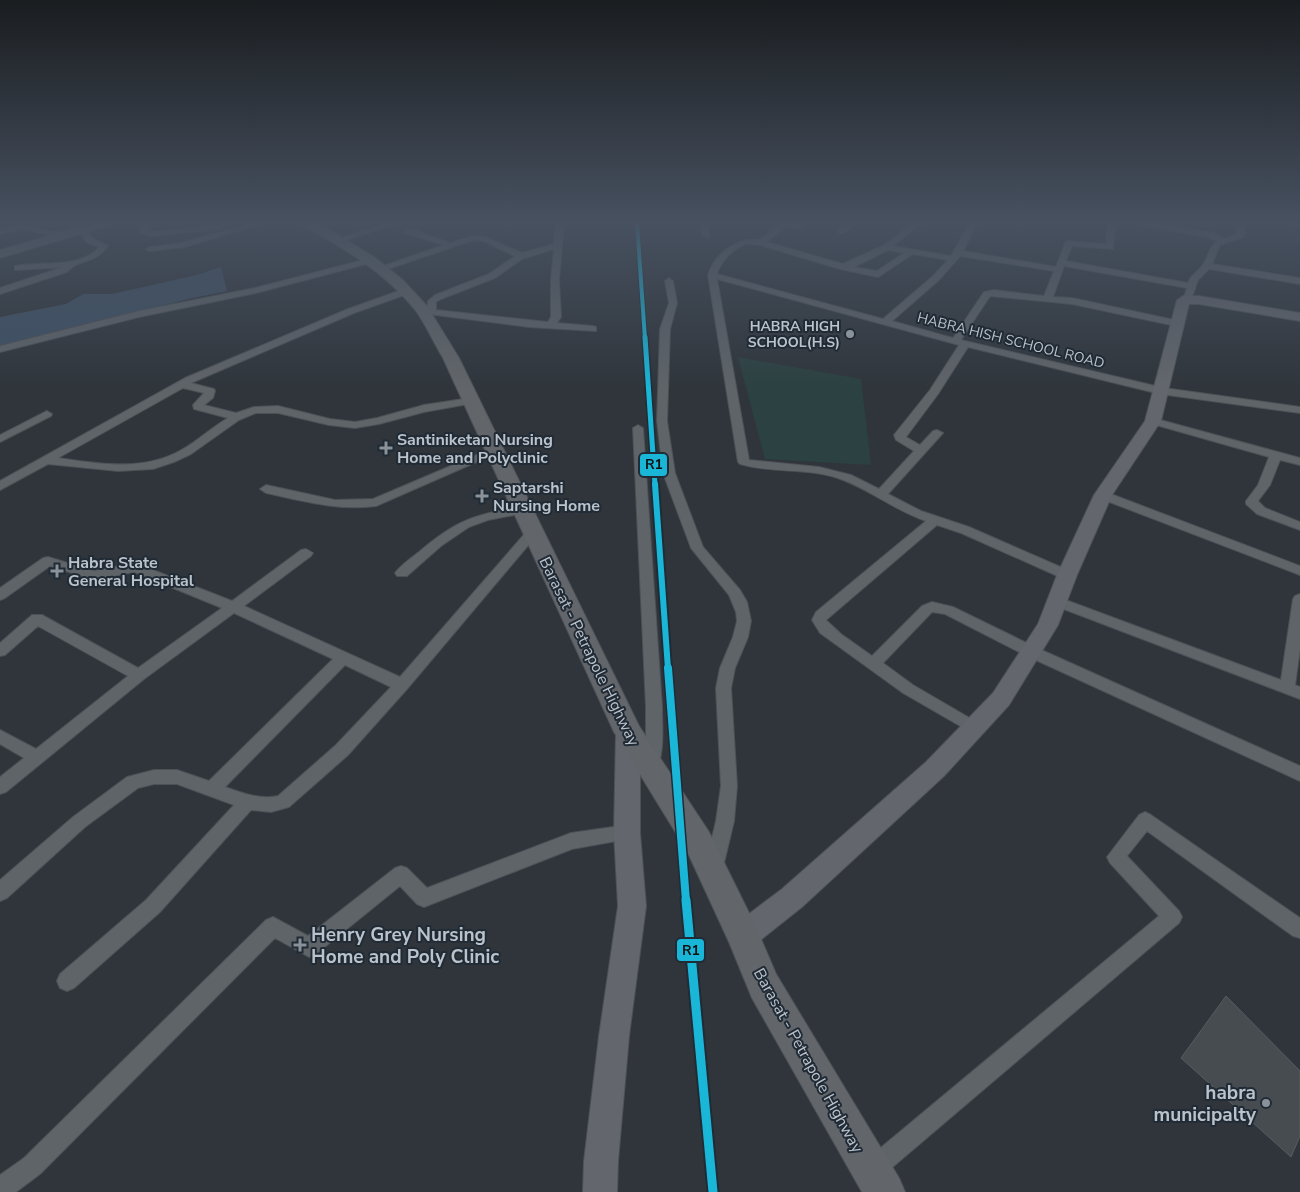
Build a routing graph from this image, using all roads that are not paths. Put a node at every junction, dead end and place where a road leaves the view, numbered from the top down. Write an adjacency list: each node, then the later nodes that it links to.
1 (41, 278): 15 (street)
2 (313, 278): 25 (street)
3 (391, 278): 18 (highway, Barasat - Petrapole Highway)
4 (488, 278): 18 (street)
5 (555, 278): 22 (street)
6 (712, 278): 45 (street)
7 (722, 278): 20 (street, HABRA HISH SCHOOL ROAD)
8 (938, 278): 20 (street)
9 (1056, 278): 17 (street)
10 (1116, 278): 16 (street)
11 (1195, 278): 16 (street)
12 (1279, 278): 14 (street)
13 (669, 281): 75 (street)
14 (1300, 281)
15 (0, 291)
16 (1189, 293): 19 (main road); 21 (main road)
17 (1047, 300): 21 (street); 24 (street)
18 (420, 304): 22 (street); 26 (street); 28 (highway, Barasat - Petrapole Highway)
19 (1300, 318)
20 (885, 322): 24 (street, HABRA HISH SCHOOL ROAD)
21 (1176, 323): 27 (main road)
22 (551, 325): 23 (street)
23 (593, 329)
24 (960, 342): 27 (street, HABRA HISH SCHOOL ROAD); 36 (street)
25 (0, 349)
26 (181, 384): 31 (street); 39 (street)
27 (1160, 390): 29 (street); 32 (main road)
28 (470, 401): 31 (street); 37 (highway, Barasat - Petrapole Highway)
29 (1300, 410)
30 (47, 414): 35 (street)
31 (237, 417): 39 (street)
32 (1153, 421): 38 (street); 46 (main road)
33 (638, 428): 69 (street)
34 (937, 433): 36 (street)
35 (0, 439)
36 (921, 450): 45 (street)
37 (493, 451): 44 (street); 48 (highway, Barasat - Petrapole Highway)
38 (1276, 455): 40 (street); 49 (street)
39 (46, 460): 42 (street)
40 (1300, 462)
41 (0, 473): 42 (street)
42 (14, 478): 43 (street)
43 (0, 486)
44 (266, 489)
45 (880, 495): 47 (street)
46 (1103, 495): 51 (street); 53 (main road)
47 (934, 520): 53 (street); 61 (street)
48 (527, 522): 52 (street); 63 (street); 66 (highway, Barasat - Petrapole Highway)
49 (1300, 526)
50 (306, 553): 57 (street)
51 (1300, 571)
52 (402, 573)
53 (1067, 575): 56 (main road)
54 (0, 595): 57 (street)
55 (1300, 599): 64 (street)
56 (1058, 602): 59 (main road); 64 (street)
57 (233, 607): 60 (street); 62 (street)
58 (0, 651): 62 (street)
59 (1032, 652): 61 (street); 65 (main road); 70 (street)
60 (344, 657): 63 (street); 72 (street)
61 (872, 664): 65 (street)
62 (139, 675): 68 (street)
63 (402, 685): 73 (street)
64 (1293, 691)
65 (974, 728): 78 (main road)
66 (628, 732): 69 (highway, Barasat - Petrapole Highway); 74 (main road)
67 (0, 736): 68 (street)
68 (37, 757): 71 (street)
69 (649, 767): 75 (highway, Barasat - Petrapole Highway)
70 (1300, 774)
71 (0, 788)
72 (212, 789): 73 (street); 76 (street)
73 (248, 802): 79 (street)
74 (627, 833): 81 (street); 82 (main road)
75 (713, 870): 78 (highway, Barasat - Petrapole Highway)
76 (0, 892)
77 (1300, 929): 80 (street)
78 (743, 936): 80 (highway, Barasat - Petrapole Highway)
79 (67, 981)
80 (878, 1181)
81 (0, 1189)
82 (600, 1192)

